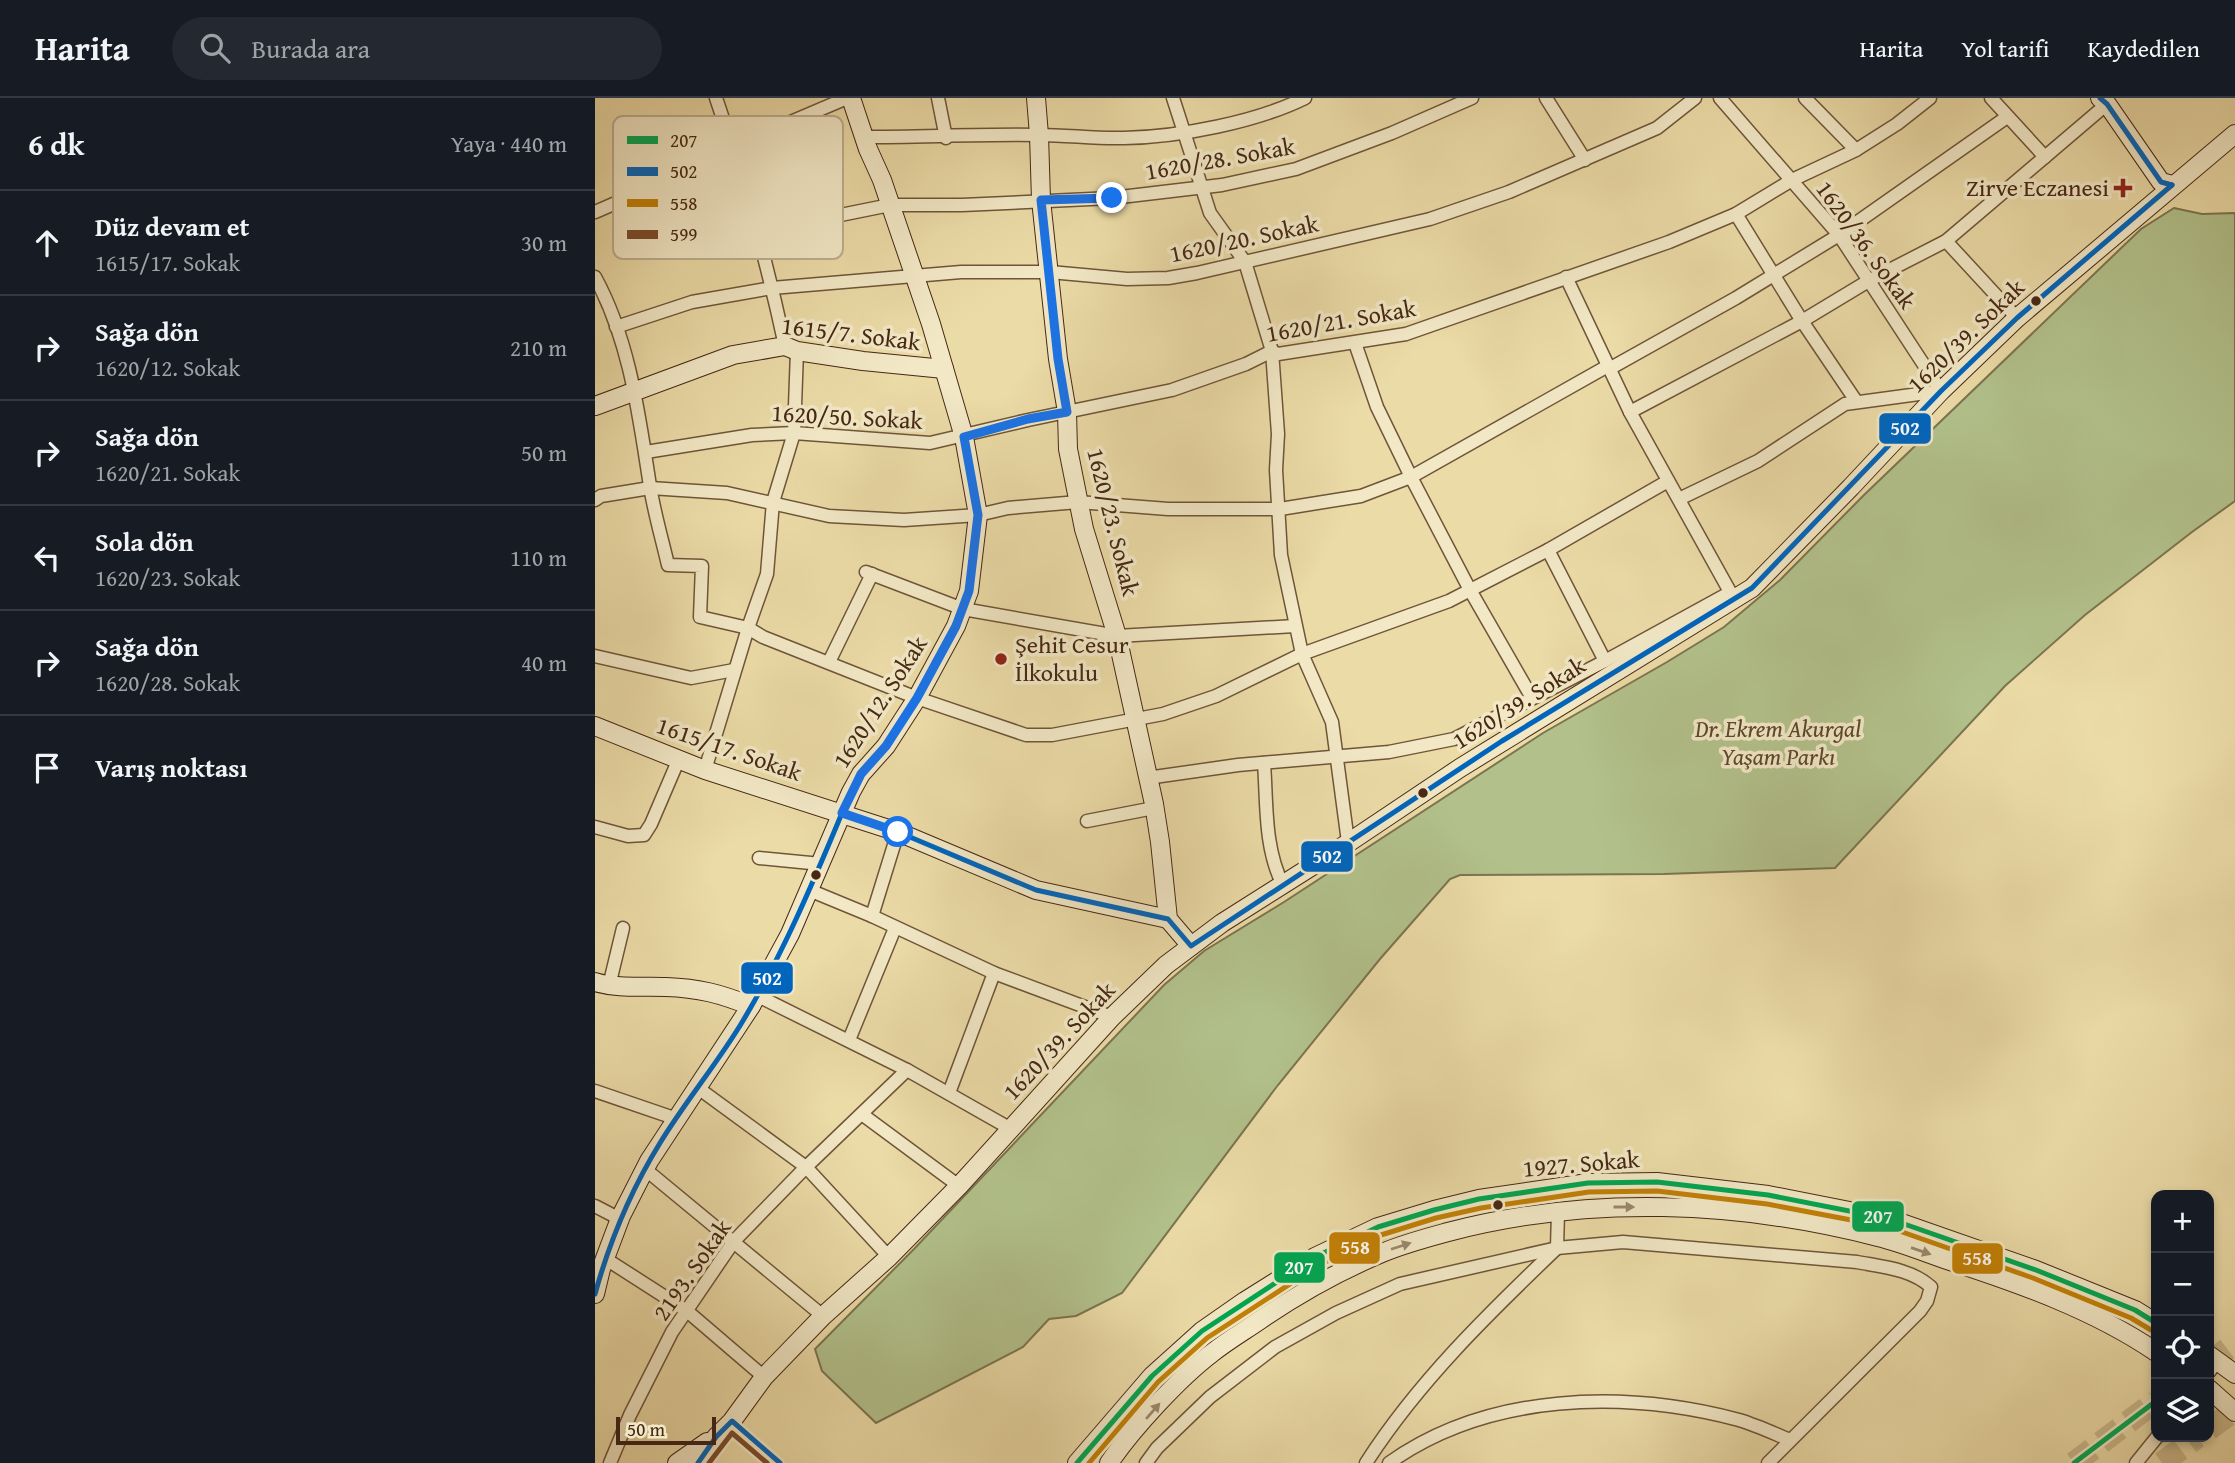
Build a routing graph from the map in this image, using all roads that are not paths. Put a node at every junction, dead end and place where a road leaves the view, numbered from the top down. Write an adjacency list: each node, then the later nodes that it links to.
1 (716, 98): 15 (street)
2 (849, 98): 16 (street); 21 (street, 1620/12. Sokak)
3 (937, 98): 22 (street)
4 (1036, 98): 20 (street, 1620/23. Sokak)
5 (1173, 98): 18 (street)
6 (1305, 98): 18 (street)
7 (1472, 98): 28 (street, 1620/28. Sokak)
8 (1546, 98): 25 (street)
9 (1695, 98): 25 (street, 1620/20. Sokak)
10 (1720, 98): 26 (street, 1620/36. Sokak)
11 (1805, 98): 23 (street)
12 (1930, 98): 23 (street, 1620/21. Sokak)
13 (1991, 98): 17 (street)
14 (2103, 101): 24 (street); 27 (street)
15 (722, 116)
16 (806, 116)
17 (2007, 117): 24 (street); 35 (street)
18 (1183, 133): 20 (street); 28 (street)
19 (2235, 134): 27 (street, 1620/39. Sokak)
20 (1039, 135): 22 (street); 29 (street, 1620/23. Sokak)
21 (864, 137): 22 (street); 31 (street, 1620/12. Sokak)
22 (946, 138)
23 (1856, 150): 26 (street, 1620/21. Sokak)
24 (2045, 157): 36 (street)
25 (1585, 160): 38 (street, 1620/20. Sokak)
26 (1792, 180): 34 (street, 1620/21. Sokak); 35 (street, 1620/36. Sokak)
27 (2172, 185): 46 (street, 1620/39. Sokak)
28 (1202, 188): 29 (street, 1620/28. Sokak); 38 (street)
29 (1041, 200): 31 (street, 1620/28. Sokak); 39 (street, 1620/23. Sokak)
30 (613, 204): 32 (street)
31 (890, 205): 33 (street, 1620/28. Sokak); 43 (street, 1620/12. Sokak)
32 (595, 212)
33 (843, 214)
34 (1736, 214): 40 (street); 42 (street, 1620/21. Sokak)
35 (1839, 235): 40 (street); 44 (street, 1620/36. Sokak)
36 (1946, 241): 44 (street); 46 (street)
37 (764, 259): 45 (street)
38 (1245, 262): 39 (street, 1620/20. Sokak); 51 (street)
39 (1050, 272): 43 (street, 1620/20. Sokak); 58 (street, 1620/23. Sokak)
40 (1774, 276): 47 (street); 52 (street)
41 (595, 277): 48 (street)
42 (1566, 277): 49 (street, 1620/21. Sokak); 52 (street)
43 (913, 278): 45 (street, 1620/20. Sokak); 53 (street, 1620/12. Sokak)
44 (1870, 280): 47 (street); 54 (street, 1620/36. Sokak)
45 (772, 288): 48 (street, 1620/20. Sokak); 50 (street)
46 (2017, 318): 54 (street, 1620/39. Sokak)
47 (1802, 321): 56 (street); 59 (street)
48 (616, 327): 55 (street)
49 (1355, 343): 51 (street, 1620/21. Sokak); 63 (street)
50 (791, 349): 53 (street, 1615/7. Sokak); 55 (street, 1615/7. Sokak); 60 (street)
51 (1272, 351): 58 (street, 1620/21. Sokak); 70 (street)
52 (1608, 368): 59 (street); 63 (street)
53 (944, 369): 61 (street, 1620/12. Sokak)
54 (1941, 391): 56 (street); 74 (street, 1620/39. Sokak)
55 (635, 392): 57 (street, 1615/7. Sokak); 62 (street)
56 (1856, 401): 66 (street)
57 (595, 406)
58 (1067, 412): 61 (street, 1620/21. Sokak); 69 (street, 1620/23. Sokak)
59 (1630, 412): 64 (street)
60 (794, 433): 61 (street, 1620/50. Sokak); 62 (street, 1620/50. Sokak); 68 (street)
61 (964, 437): 71 (street, 1620/12. Sokak)
62 (646, 452): 65 (street)
63 (1411, 477): 70 (street); 73 (street)
64 (1668, 481): 66 (street); 72 (street)
65 (650, 488): 67 (street); 68 (street); 77 (street)
66 (1679, 499): 74 (street)
67 (595, 500)
68 (773, 502): 71 (street); 77 (street)
69 (1078, 502): 70 (street); 71 (street); 78 (street, 1620/23. Sokak)
70 (1280, 509): 76 (street)
71 (978, 515): 75 (street, 1620/12. Sokak)
72 (1548, 550): 73 (street); 81 (street)
73 (1470, 590): 79 (street); 85 (street)
74 (1732, 596): 81 (street); 98 (street, 1620/39. Sokak)
75 (963, 609): 78 (street); 82 (street); 84 (street, 1620/12. Sokak)
76 (1295, 626): 78 (street); 79 (street)
77 (748, 628): 82 (street); 83 (street)
78 (1117, 636): 86 (street, 1620/23. Sokak)
79 (1301, 654): 86 (street); 88 (street)
80 (595, 656): 83 (street)
81 (1605, 661): 85 (street)
82 (829, 662): 84 (street)
83 (734, 670): 91 (street)
84 (917, 698): 86 (street); 94 (street, 1620/12. Sokak)
85 (1532, 698): 88 (street)
86 (1134, 720): 92 (street, 1620/23. Sokak)
87 (595, 726): 89 (street, 1615/17. Sokak)
88 (1336, 757): 90 (street); 98 (street)
89 (678, 761): 91 (street, 1615/17. Sokak); 96 (street)
90 (1264, 763): 92 (street); 101 (street)
91 (705, 770): 94 (street, 1615/17. Sokak)
92 (1147, 778): 93 (street, 1620/23. Sokak)
93 (1154, 808): 95 (street); 104 (street, 1620/23. Sokak)
94 (842, 813): 97 (street, 1615/17. Sokak); 100 (street, 1620/12. Sokak)
95 (1087, 821)
96 (595, 827)
97 (898, 832): 103 (street); 104 (street, 1615/17. Sokak)
98 (1348, 842): 101 (street, 1620/39. Sokak)
99 (759, 859): 100 (street)
100 (821, 864): 102 (street, 1620/12. Sokak)
101 (1283, 885): 107 (street, 1620/39. Sokak)
102 (809, 890): 103 (street); 110 (street, 1620/12. Sokak)
103 (872, 916): 106 (street)
104 (1167, 919): 107 (street)
105 (623, 928): 109 (street)
106 (895, 928): 108 (street); 112 (street)
107 (1191, 946): 111 (street, 1620/39. Sokak)
108 (994, 973): 111 (street); 116 (street)
109 (602, 984): 110 (street)
110 (754, 1000): 112 (street); 114 (street, 1620/12. Sokak)
111 (1112, 1017): 119 (street, 1620/39. Sokak)
112 (849, 1040): 113 (street)
113 (908, 1070): 116 (street); 117 (street, 2193. Sokak)
114 (698, 1088): 118 (street, 1620/12. Sokak); 120 (street)
115 (595, 1091): 118 (street)
116 (949, 1093): 119 (street)
117 (863, 1115): 120 (street, 2193. Sokak); 122 (street)
118 (677, 1119): 121 (street, 1620/12. Sokak)
119 (1011, 1129): 122 (street, 1620/39. Sokak)
120 (806, 1167): 126 (street, 2193. Sokak); 128 (street)
121 (645, 1169): 125 (street, 1620/12. Sokak); 126 (street)
122 (959, 1186): 128 (street, 1620/39. Sokak)
123 (595, 1206): 125 (street)
124 (1558, 1212): 127 (street); 134 (street, 1927. Sokak, one-way to 134); 147 (street, 1927. Sokak, one-way to 124)
125 (620, 1219): 129 (street, 1620/12. Sokak)
126 (734, 1241): 131 (street, 2193. Sokak); 132 (street)
127 (1557, 1248): 141 (street); 148 (street); 149 (street)
128 (888, 1257): 132 (street, 1620/39. Sokak)
129 (606, 1259): 130 (street, 1620/12. Sokak); 131 (street)
130 (595, 1294)
131 (687, 1311): 137 (street); 143 (street, 2193. Sokak)
132 (823, 1316): 137 (street, 1620/39. Sokak)
133 (2151, 1319): 146 (street, 1927. Sokak)
134 (2151, 1349)
135 (2214, 1364): 136 (street)
136 (2235, 1374)
137 (764, 1377): 140 (street, 1620/39. Sokak)
138 (2214, 1393): 139 (street)
139 (2235, 1412)
140 (716, 1437): 144 (street); 145 (street)
141 (1790, 1440): 150 (street); 151 (street)
142 (2153, 1442): 152 (street)
143 (610, 1463)
144 (677, 1463)
145 (698, 1463)
146 (1077, 1463)
147 (1109, 1463)
148 (1146, 1463)
149 (1366, 1463)
150 (1389, 1463)
151 (1768, 1463)
152 (2136, 1463)

